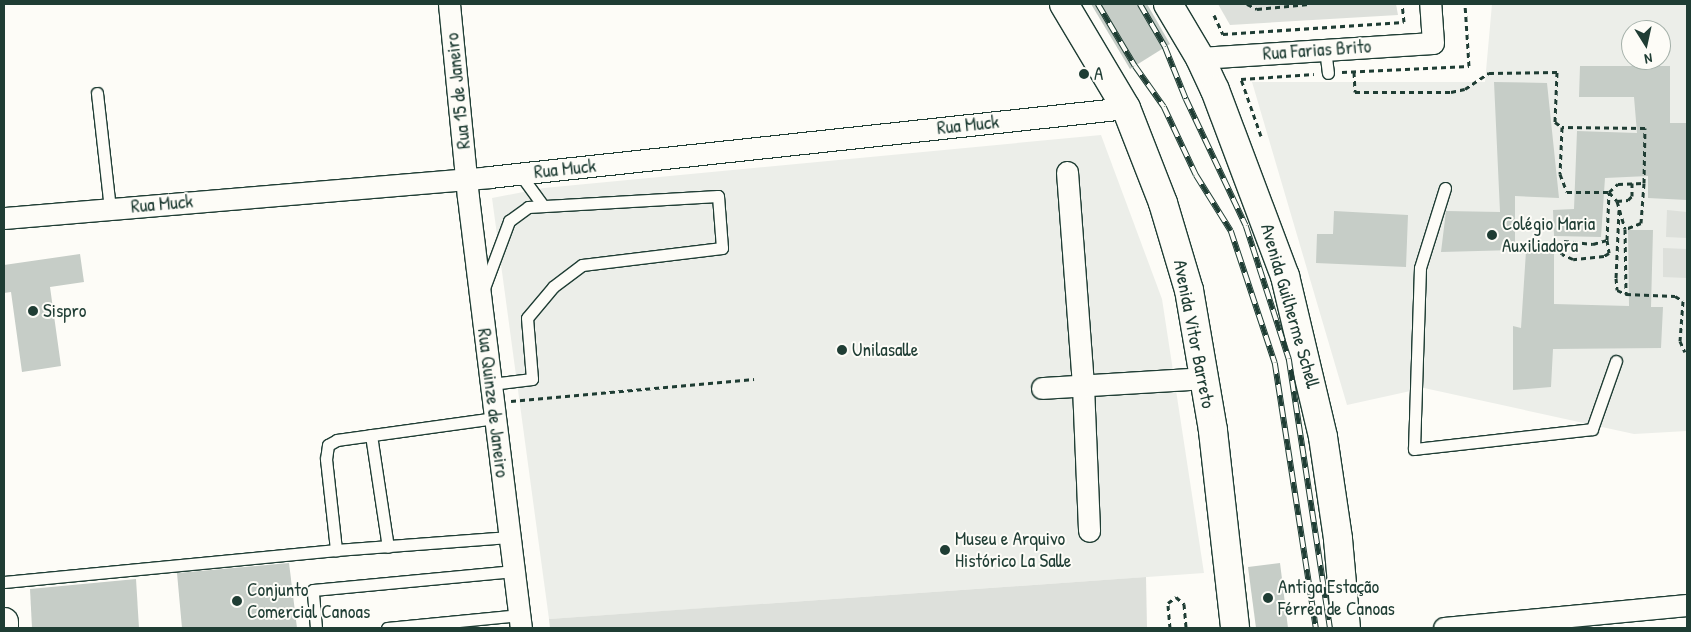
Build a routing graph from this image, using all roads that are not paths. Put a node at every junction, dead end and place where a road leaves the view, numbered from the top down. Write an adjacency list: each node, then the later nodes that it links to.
1 (448, 4): 12 (street, Rua 15 de Janeiro)
2 (1064, 4): 9 (main road, Avenida Vitor Barreto)
3 (1168, 4): 6 (main road, Avenida Guilherme Schell)
4 (1430, 4): 5 (street, Rua Farias Brito)
5 (1324, 50): 6 (street, Rua Farias Brito); 7 (lane)
6 (1200, 58): 37 (main road, Avenida Guilherme Schell)
7 (1328, 73)
8 (97, 93): 15 (lane)
9 (1126, 108): 11 (street, Rua Muck); 19 (main road, Avenida Vitor Barreto)
10 (1066, 172): 20 (street)
11 (520, 174): 12 (street, Rua Muck); 14 (lane)
12 (467, 178): 15 (street, Rua Muck); 17 (street, Rua Quinze de Janeiro)
13 (1445, 188): 18 (lane)
14 (543, 206): 17 (lane); 22 (lane)
15 (110, 209): 16 (street, Rua Muck)
16 (4, 218)
17 (480, 300): 22 (street, Rua Quinze de Janeiro)
18 (1616, 361)
19 (1204, 378): 20 (street); 36 (main road, Avenida Vitor Barreto)
20 (1083, 386): 21 (street); 24 (street)
21 (1042, 388)
22 (493, 402): 23 (lane); 25 (street, Rua Quinze de Janeiro)
23 (371, 435): 26 (lane); 27 (lane)
24 (1089, 531)
25 (510, 537): 26 (lane); 28 (street, Rua Quinze de Janeiro)
26 (388, 547): 27 (lane)
27 (336, 550): 29 (lane)
28 (514, 570): 32 (street, Rua Quinze de Janeiro); 34 (lane)
29 (4, 582)
30 (1687, 605): 38 (street)
31 (4, 622): 33 (main road)
32 (520, 622): 35 (lane)
33 (4, 628)
34 (316, 628)
35 (387, 628)
36 (1235, 628)
37 (1346, 628)
38 (1444, 628)

